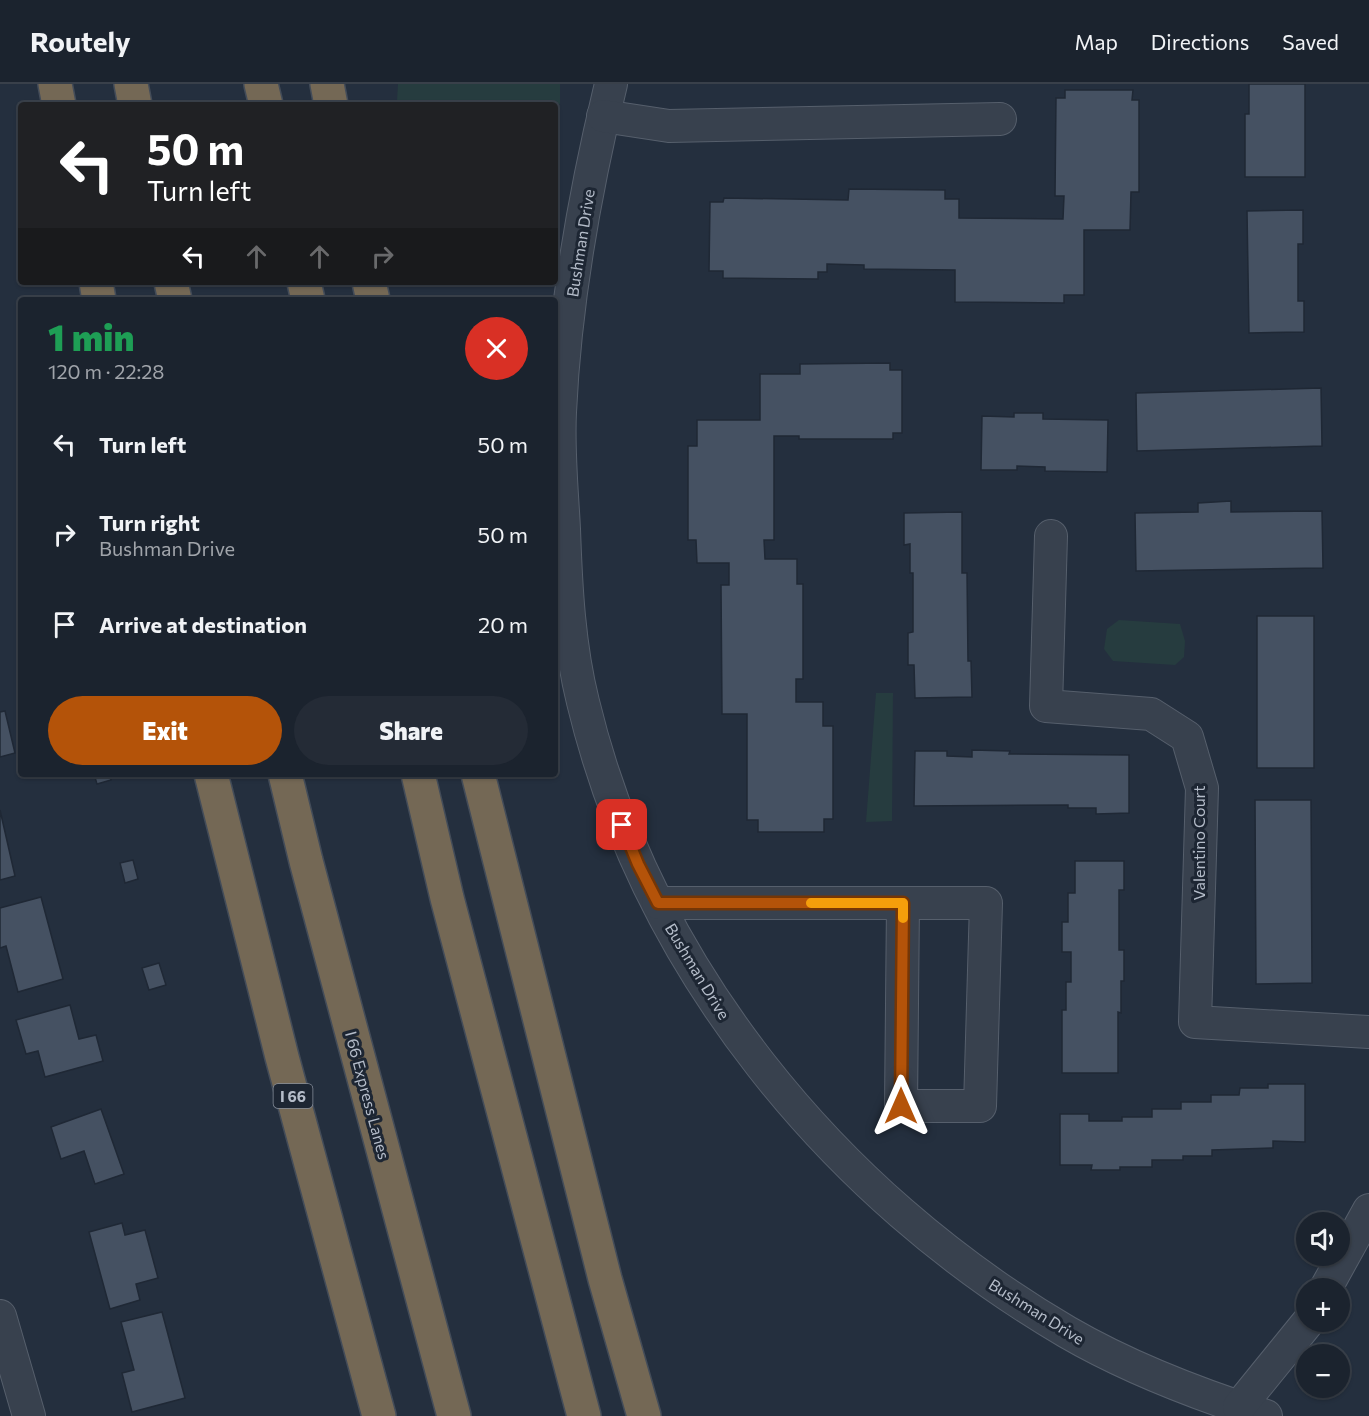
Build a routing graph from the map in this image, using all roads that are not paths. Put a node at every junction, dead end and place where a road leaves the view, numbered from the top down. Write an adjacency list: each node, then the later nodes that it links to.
1 (55, 84): 6 (highway)
2 (131, 84): 7 (highway)
3 (261, 84): 8 (highway)
4 (327, 84): 9 (highway)
5 (611, 84): 10 (street, Bushman Drive)
6 (58, 102)
7 (134, 102)
8 (265, 102)
9 (330, 102)
10 (603, 116): 11 (street); 17 (street, Bushman Drive)
11 (1000, 119)
12 (1051, 536): 19 (street, Valentino Court)
13 (212, 777): 26 (highway, I 66)
14 (286, 777): 27 (highway, I 66 Express Lanes)
15 (419, 777): 28 (highway)
16 (479, 777): 29 (highway)
17 (658, 903): 18 (street); 24 (street, Bushman Drive)
18 (903, 903): 18 (street)
19 (1369, 1032)
20 (1369, 1210): 21 (street)
21 (1332, 1278)
22 (0, 1316): 25 (street)
23 (1302, 1332): 24 (street)
24 (1252, 1412)
25 (29, 1416)
26 (379, 1416)
27 (454, 1416)
28 (584, 1416)
29 (644, 1416)

